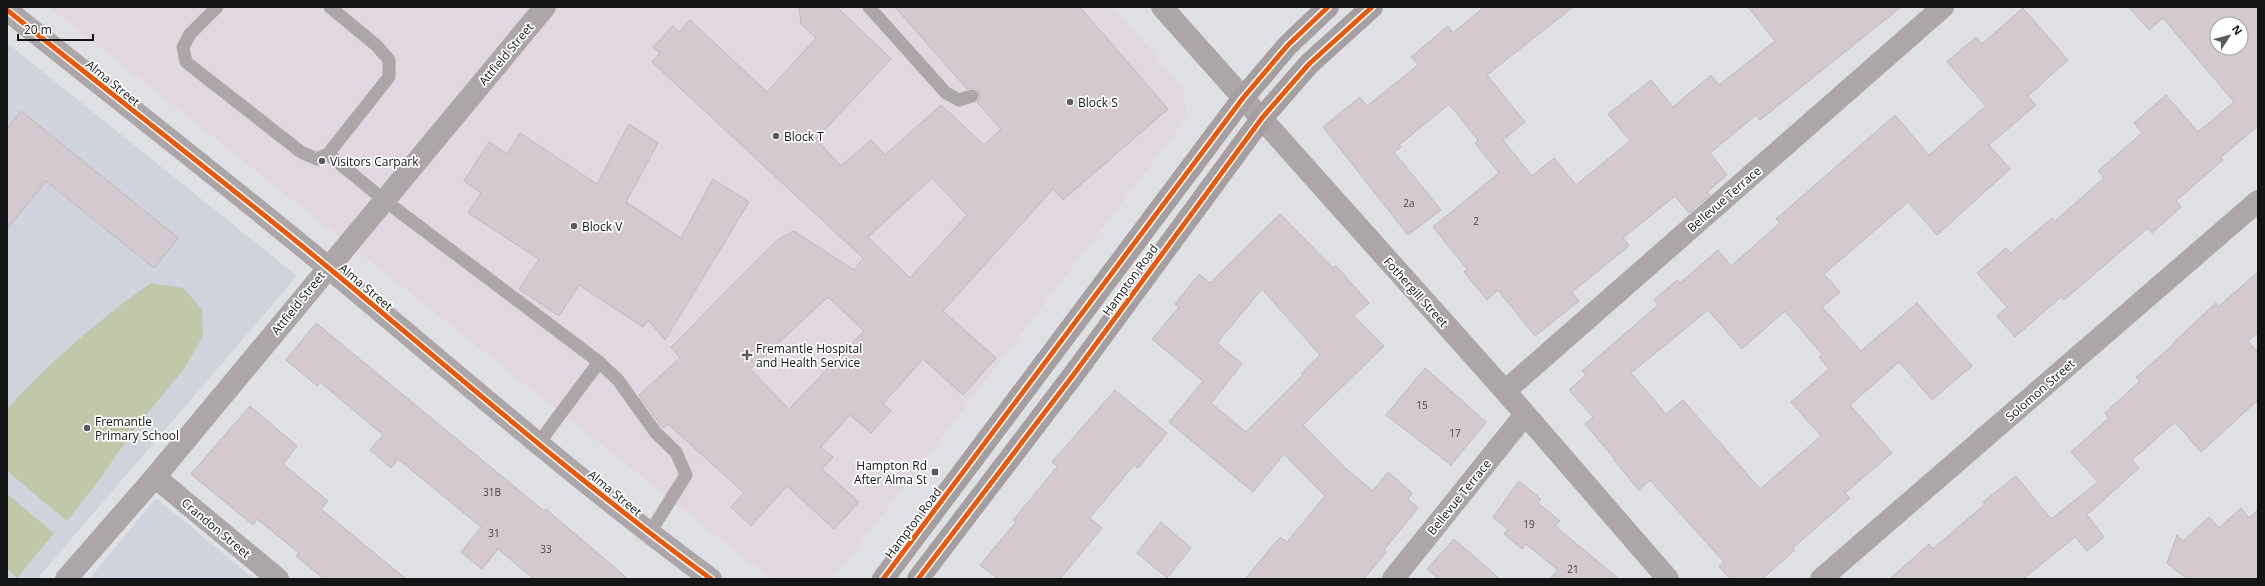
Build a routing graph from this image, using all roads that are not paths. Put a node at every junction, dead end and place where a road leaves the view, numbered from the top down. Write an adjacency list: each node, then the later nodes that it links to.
1 (218, 7): 13 (lane)
2 (330, 7): 13 (lane)
3 (545, 7): 14 (street, Attfield Street)
4 (869, 7): 10 (lane)
5 (1162, 7): 11 (street, Fothergill Street)
6 (1328, 7): 11 (main road, Hampton Road)
7 (1372, 7): 12 (main road, Hampton Road)
8 (1943, 7): 18 (street, Bellevue Terrace)
9 (7, 10): 16 (street, Alma Street)
10 (972, 96)
11 (1243, 98): 12 (street, Fothergill Street); 26 (main road, Hampton Road)
12 (1262, 118): 18 (street, Fothergill Street); 27 (main road, Hampton Road)
13 (328, 154): 14 (lane)
14 (384, 200): 16 (street, Attfield Street); 17 (lane)
15 (2258, 201): 30 (street, Solomon Street)
16 (327, 267): 20 (street, Alma Street); 21 (street, Attfield Street)
17 (599, 362): 20 (lane); 22 (lane)
18 (1505, 391): 19 (street, Fothergill Street)
19 (1524, 416): 28 (street, Bellevue Terrace); 29 (street, Fothergill Street)
20 (538, 444): 22 (street, Alma Street)
21 (155, 477): 23 (street, Attfield Street); 24 (street, Crandon Street)
22 (649, 534): 25 (street, Alma Street)
23 (66, 579)
24 (278, 579)
25 (711, 579)
26 (884, 579)
27 (918, 579)
28 (1393, 579)
29 (1668, 579)
30 (1821, 579)

